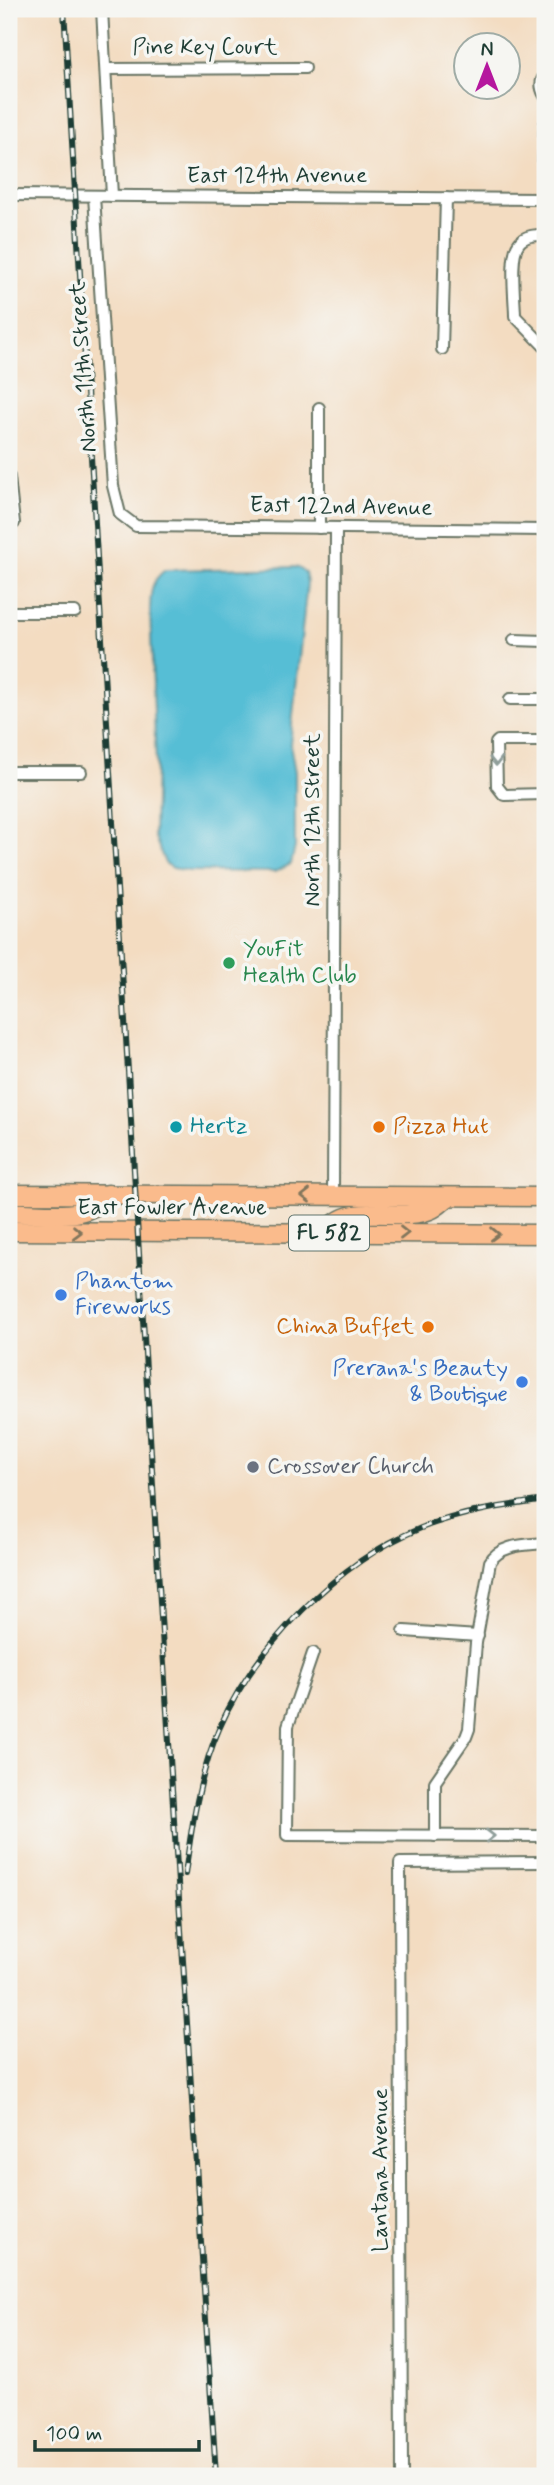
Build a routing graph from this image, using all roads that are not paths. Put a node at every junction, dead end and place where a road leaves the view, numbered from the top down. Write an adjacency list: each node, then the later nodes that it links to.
1 (102, 9): 3 (street)
2 (305, 68): 3 (street, Pine Key Court)
3 (106, 69): 9 (street)
4 (545, 75): 5 (street)
5 (545, 96)
6 (545, 124): 11 (street)
7 (9, 195): 8 (street, East 124th Avenue)
8 (94, 196): 9 (street, East 124th Avenue); 18 (street, North 11th Street)
9 (112, 196): 10 (street, East 124th Avenue)
10 (446, 198): 11 (street, East 124th Avenue); 14 (street)
11 (544, 199)
12 (545, 235): 13 (street)
13 (545, 347)
14 (442, 349)
15 (318, 408): 19 (street)
16 (9, 477): 17 (street)
17 (14, 523)
18 (136, 526): 19 (street, East 122nd Avenue)
19 (318, 528): 20 (street, East 122nd Avenue)
20 (336, 528): 21 (street, East 122nd Avenue); 34 (street, North 12th Street)
21 (545, 530)
22 (9, 612): 23 (street)
23 (75, 612)
24 (514, 640): 25 (street)
25 (545, 640)
26 (510, 699): 27 (street)
27 (545, 699)
28 (545, 740): 31 (street, one-way to 31)
29 (9, 772): 30 (street)
30 (81, 772)
31 (545, 794)
32 (9, 1194): 33 (main road, East Fowler Avenue / FL 582)
33 (108, 1194): 34 (main road, East Fowler Avenue / FL 582, one-way to 33); 37 (main road)
34 (333, 1196): 35 (main road, East Fowler Avenue / FL 582)
35 (448, 1197): 36 (main road, East Fowler Avenue / FL 582); 39 (main road)
36 (545, 1197)
37 (9, 1213)
38 (9, 1231): 39 (main road, East Fowler Avenue / FL 582, one-way to 39)
39 (327, 1233): 40 (main road, East Fowler Avenue / FL 582, one-way to 40)
40 (545, 1234)
41 (545, 1543): 43 (street)
42 (404, 1631): 43 (street)
43 (478, 1636): 45 (street)
44 (313, 1653): 45 (street)
45 (435, 1836): 46 (street, one-way to 46)
46 (545, 1836)
47 (545, 1862): 48 (street, Lantana Avenue)
48 (402, 2476)

